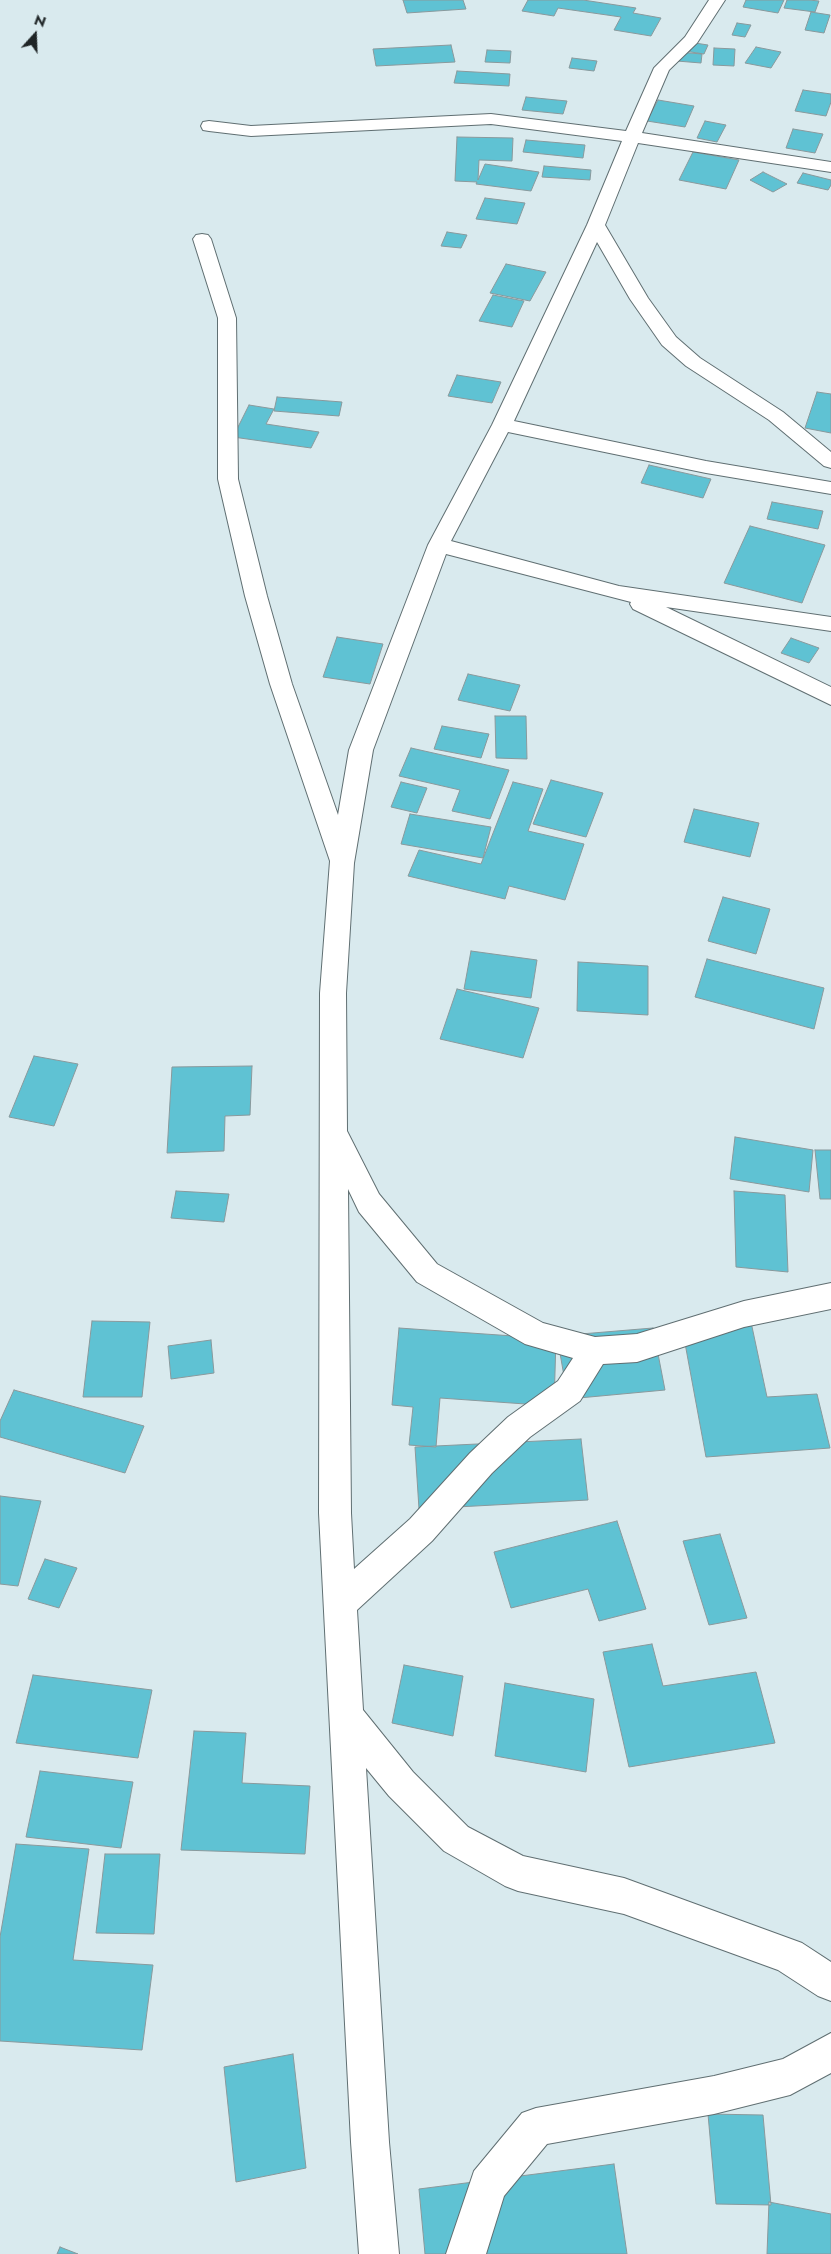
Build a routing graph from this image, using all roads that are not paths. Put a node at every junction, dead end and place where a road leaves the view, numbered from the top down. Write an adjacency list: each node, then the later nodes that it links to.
1 (717, 0): 3 (street)
2 (210, 126): 3 (street)
3 (632, 137): 4 (street); 5 (street)
4 (831, 167)
5 (596, 226): 7 (street); 8 (street)
6 (202, 239): 14 (street)
7 (502, 425): 9 (street); 10 (street)
8 (831, 462)
9 (831, 488)
10 (439, 545): 11 (street); 14 (street)
11 (619, 593): 12 (street); 13 (street)
12 (831, 624)
13 (831, 696)
14 (342, 863): 15 (street)
15 (332, 1128): 17 (street); 18 (street)
16 (831, 1296): 17 (street)
17 (595, 1351): 18 (street)
18 (340, 1603): 19 (street)
19 (347, 1717): 20 (street); 22 (street)
20 (831, 1983)
21 (831, 2052): 23 (street)
22 (379, 2254)
23 (466, 2254)

